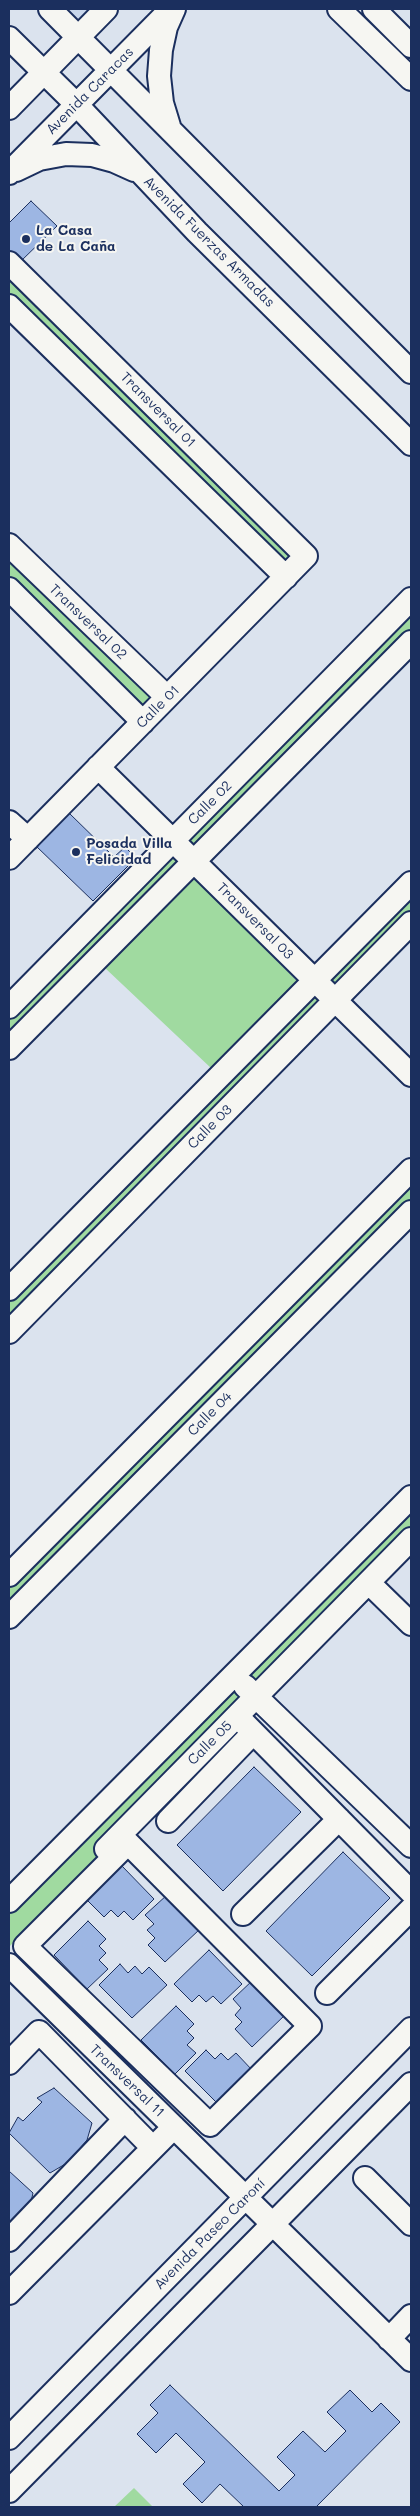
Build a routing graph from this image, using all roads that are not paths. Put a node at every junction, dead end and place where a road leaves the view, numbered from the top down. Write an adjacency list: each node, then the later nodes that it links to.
1 (50, 9): 6 (street)
2 (106, 9): 6 (street)
3 (172, 9): 9 (street, Avenida Caracas); 14 (street)
4 (339, 9): 11 (street)
5 (374, 9): 8 (street)
6 (79, 37): 9 (street); 10 (street)
7 (9, 38): 10 (street, Avenida Fuerzas Armadas)
8 (411, 46)
9 (111, 69): 12 (street, Avenida Caracas); 14 (street)
10 (43, 72): 12 (street, Avenida Fuerzas Armadas); 13 (street)
11 (411, 79)
12 (76, 104): 15 (street, Avenida Caracas); 16 (street, Avenida Fuerzas Armadas)
13 (9, 108)
14 (170, 130): 19 (street)
15 (9, 173): 16 (street)
16 (143, 175): 20 (street, Avenida Fuerzas Armadas)
17 (9, 264): 22 (street, Transversal 01)
18 (9, 306): 23 (street, Transversal 01)
19 (411, 372)
20 (411, 444)
21 (9, 545): 27 (street, Transversal 02)
22 (306, 556): 23 (street, Calle 01)
23 (286, 577): 27 (street, Calle 01)
24 (9, 589): 28 (street)
25 (411, 600): 32 (street, Calle 02)
26 (411, 642): 34 (street)
27 (168, 698): 28 (street, Calle 01)
28 (144, 722): 29 (street, Calle 01)
29 (98, 767): 31 (street, Calle 01); 32 (street, Transversal 03)
30 (9, 822): 31 (street)
31 (28, 839): 33 (street, Calle 01)
32 (172, 840): 34 (street, Transversal 03); 39 (street, Calle 02)
33 (9, 858)
34 (194, 862): 37 (street, Transversal 03); 40 (street)
35 (411, 883): 37 (street, Calle 03)
36 (411, 923): 38 (street, Calle 03)
37 (315, 980): 38 (street, Transversal 03); 44 (street, Calle 03)
38 (335, 1000): 41 (street, Transversal 03); 45 (street, Calle 03)
39 (9, 1007)
40 (9, 1048)
41 (411, 1075)
42 (411, 1170): 47 (street)
43 (411, 1212): 49 (street, Calle 04)
44 (9, 1289)
45 (9, 1332)
46 (411, 1497): 50 (street)
47 (60, 1523): 49 (street); 51 (street)
48 (411, 1539): 52 (street, Calle 05)
49 (82, 1543): 54 (street, Calle 04)
50 (340, 1569): 52 (street); 53 (street)
51 (9, 1575)
52 (365, 1586): 55 (street); 56 (street, Calle 05)
53 (294, 1615): 56 (street); 57 (street)
54 (9, 1617)
55 (411, 1624)
56 (315, 1636): 58 (street, Calle 05)
57 (234, 1675): 58 (street); 65 (street)
58 (256, 1697): 59 (street, Calle 05); 63 (street)
59 (237, 1716): 60 (street); 68 (street, Calle 05)
60 (254, 1733): 61 (street); 62 (street)
61 (339, 1819): 64 (street); 67 (street)
62 (168, 1820)
63 (411, 1846)
64 (411, 1892)
65 (9, 1901)
66 (411, 1909): 70 (street)
67 (243, 1914)
68 (9, 1947)
69 (9, 1965): 74 (street, Transversal 11)
70 (327, 1993)
71 (411, 2029): 80 (street, Avenida Paseo Caroní)
72 (140, 2057): 72 (street); 74 (street)
73 (9, 2063): 76 (street)
74 (122, 2076): 77 (street, Transversal 11)
75 (411, 2084): 81 (street)
76 (125, 2119): 78 (street); 83 (street)
77 (174, 2127): 78 (street); 80 (street, Transversal 11)
78 (153, 2148): 84 (street)
79 (365, 2178): 82 (street)
80 (246, 2197): 81 (street, Transversal 11); 88 (street, Avenida Paseo Caroní)
81 (272, 2224): 86 (street, Transversal 11); 89 (street)
82 (411, 2224)
83 (9, 2240)
84 (9, 2293)
85 (411, 2316): 86 (street)
86 (390, 2339): 87 (street, Transversal 11)
87 (411, 2360)
88 (9, 2438)
89 (9, 2491)

